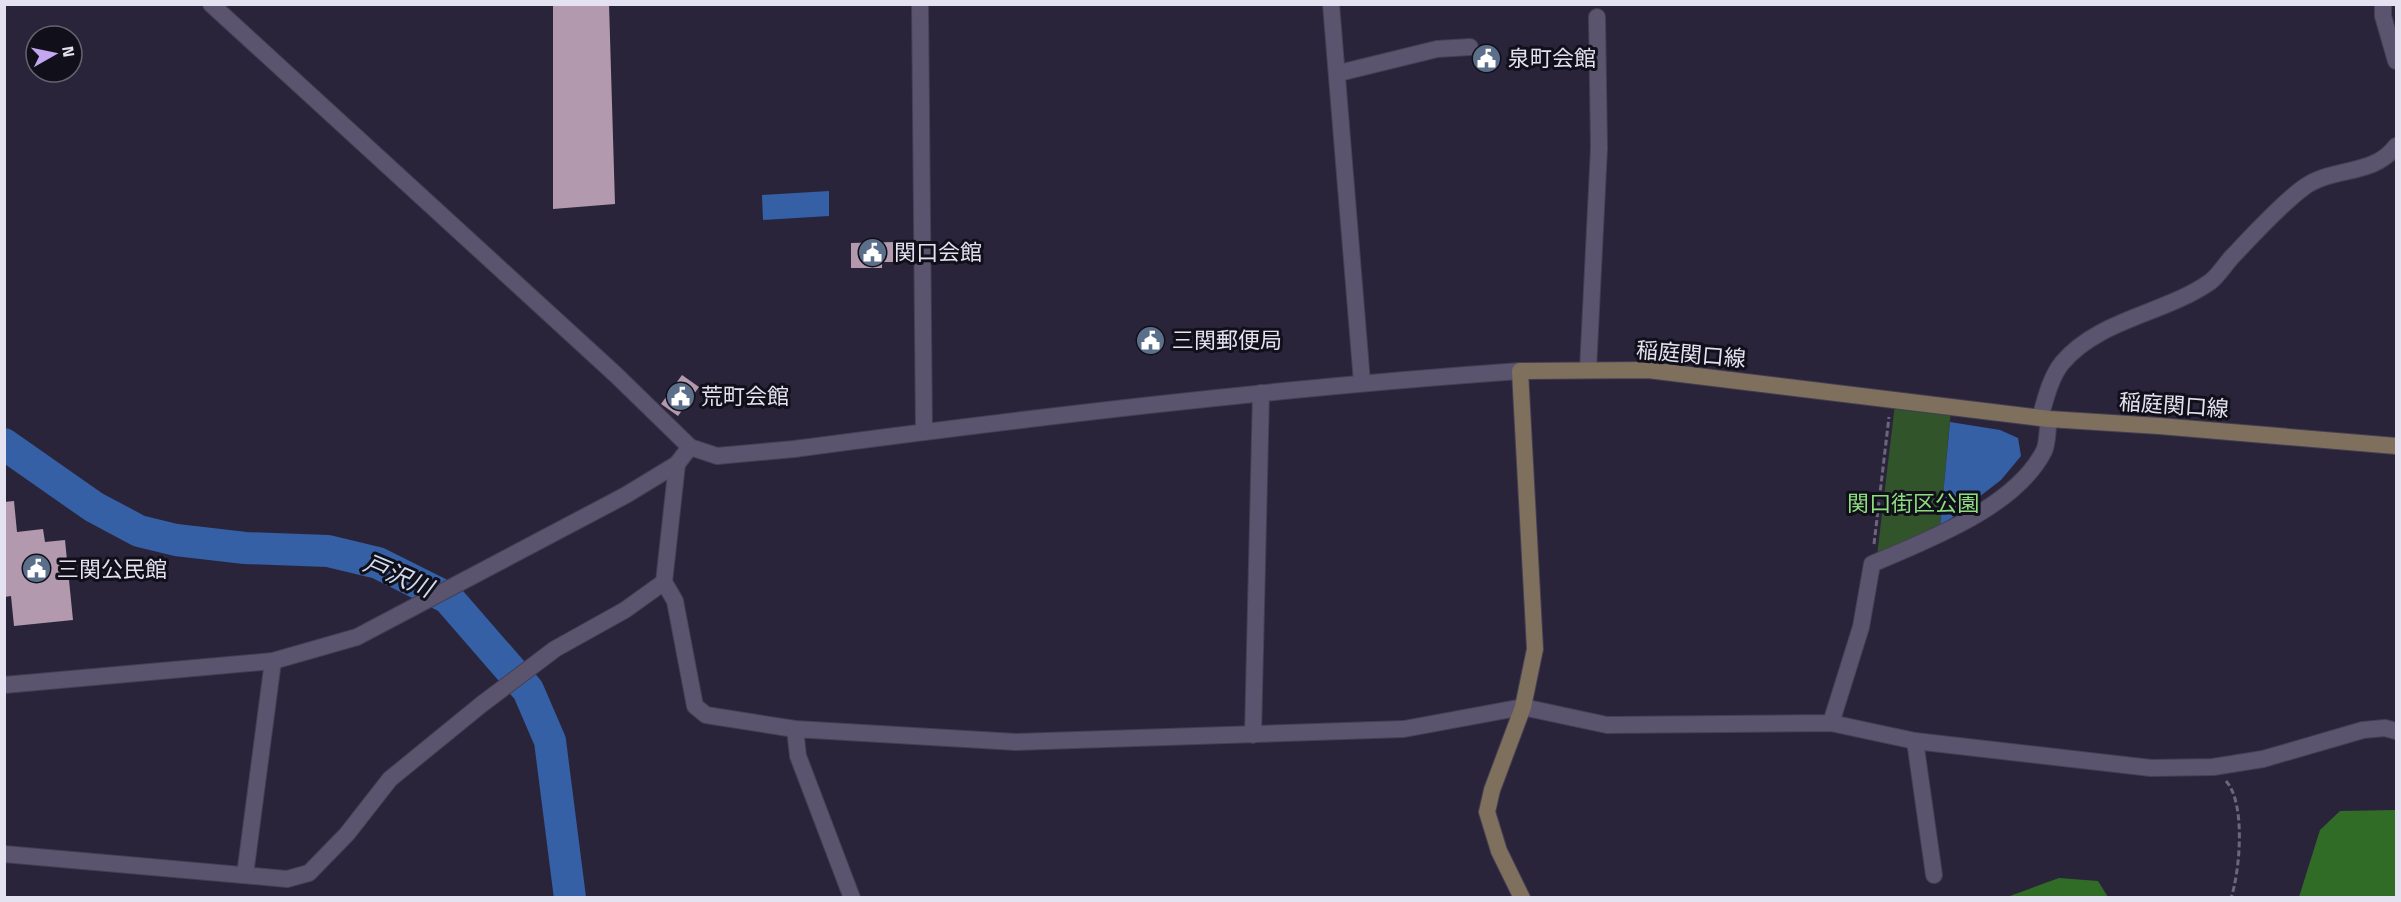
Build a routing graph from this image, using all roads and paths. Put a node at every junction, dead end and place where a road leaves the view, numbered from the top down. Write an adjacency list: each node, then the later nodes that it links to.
1 (211, 4): 17 (street)
2 (920, 4): 16 (street)
3 (1331, 4): 8 (street)
4 (2383, 4): 7 (street)
5 (1597, 17): 10 (street)
6 (1470, 47): 8 (street)
7 (2397, 60)
8 (1339, 73): 12 (street)
9 (2397, 146): 15 (street)
10 (1588, 370): 11 (main road, 稲庭関口線); 14 (main road, 稲庭関口線)
11 (1520, 371): 12 (street); 24 (main road)
12 (1362, 382): 13 (street)
13 (1261, 393): 16 (street); 28 (street)
14 (1891, 399): 15 (main road, 稲庭関口線); 20 (path)
15 (2044, 419): 18 (main road, 稲庭関口線); 20 (street)
16 (924, 432): 17 (street)
17 (690, 447): 19 (street)
18 (2397, 447)
19 (677, 464): 21 (street); 22 (street)
20 (1872, 564): 25 (street)
21 (664, 582): 26 (street); 32 (street)
22 (273, 662): 23 (street); 32 (street)
23 (4, 685)
24 (1523, 706): 25 (street); 28 (street); 35 (main road)
25 (1831, 723): 29 (street)
26 (795, 729): 28 (street); 34 (street)
27 (2397, 731): 30 (street)
28 (1253, 735)
29 (1915, 741): 30 (street); 33 (street)
30 (2213, 767): 36 (path)
31 (4, 854): 32 (street)
32 (245, 875)
33 (1934, 875)
34 (852, 897)
35 (1522, 897)
36 (2231, 897)

